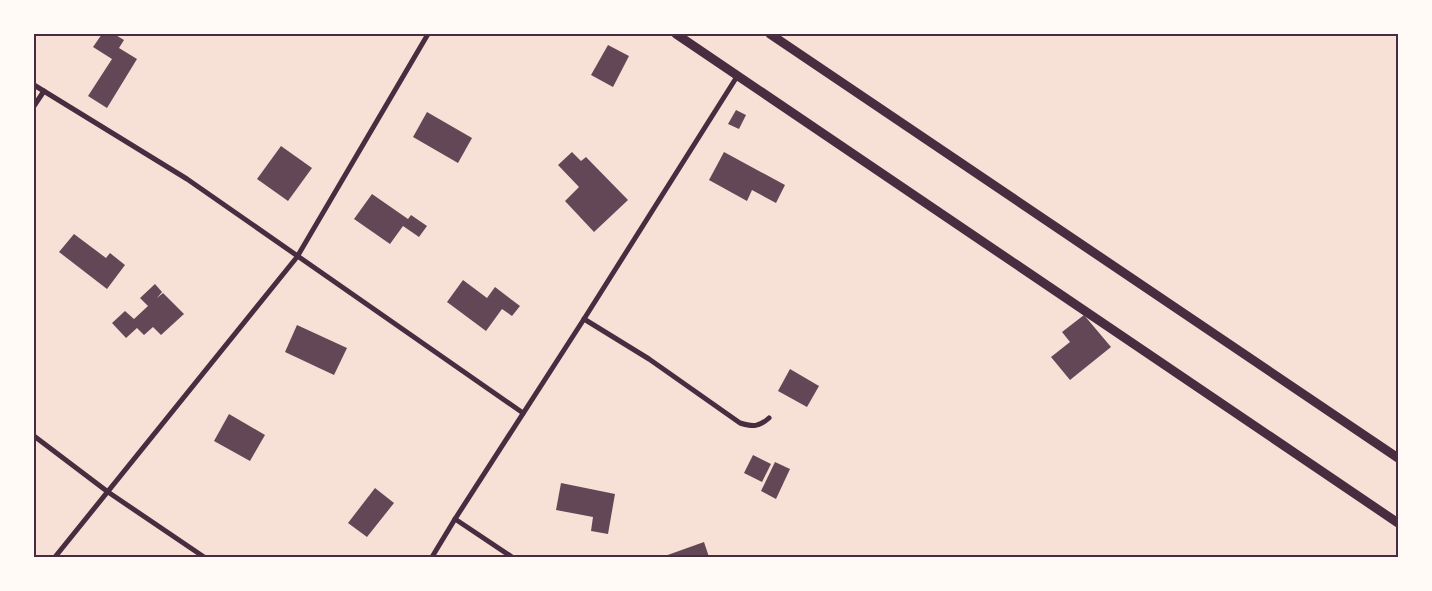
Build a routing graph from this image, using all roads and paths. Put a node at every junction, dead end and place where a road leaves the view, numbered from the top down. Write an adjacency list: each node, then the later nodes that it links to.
1 (428, 34): 8 (street)
2 (676, 34): 4 (street)
3 (770, 34): 13 (street)
4 (738, 76): 9 (street); 16 (street)
5 (34, 85): 6 (street)
6 (44, 91): 7 (street); 8 (street)
7 (34, 106)
8 (297, 256): 10 (street); 14 (street)
9 (584, 319): 10 (street); 11 (street)
10 (523, 413): 15 (street)
11 (769, 418)
12 (34, 436): 14 (street)
13 (1398, 458)
14 (108, 492): 17 (street); 18 (street)
15 (455, 519): 19 (street); 20 (street)
16 (1398, 523)
17 (55, 557)
18 (204, 557)
19 (432, 557)
20 (512, 557)

